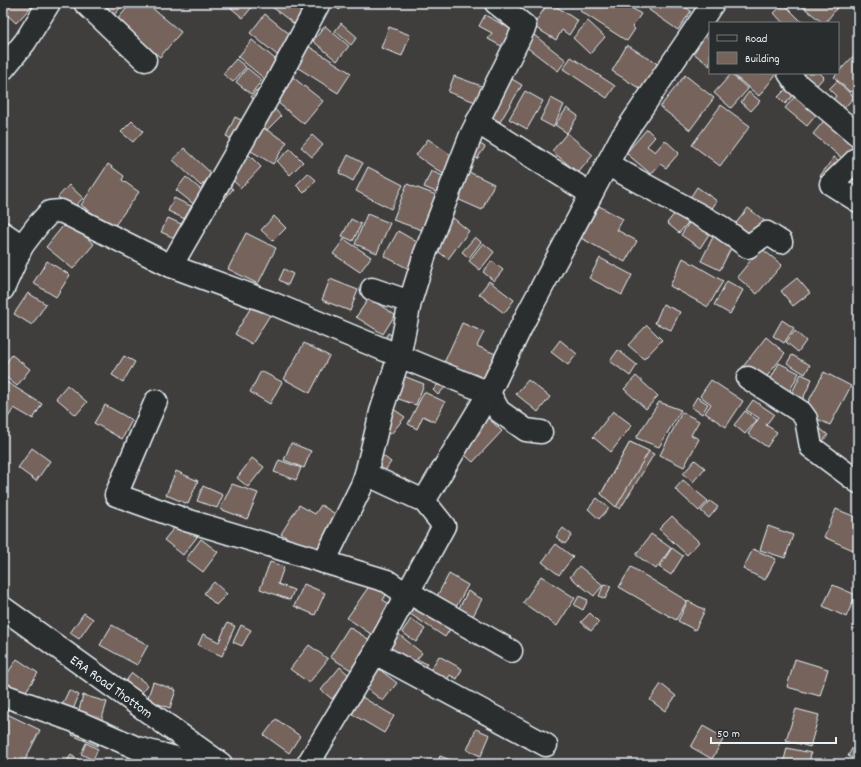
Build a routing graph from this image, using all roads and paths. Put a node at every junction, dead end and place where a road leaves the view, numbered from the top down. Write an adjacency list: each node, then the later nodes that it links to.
1 (49, 3): 7 (street)
2 (85, 3): 6 (street)
3 (320, 3): 18 (street)
4 (496, 3): 9 (street)
5 (713, 3): 12 (street)
6 (145, 60)
7 (3, 69)
8 (790, 74): 10 (street)
9 (478, 122): 13 (street); 21 (street)
10 (858, 135)
11 (858, 158): 14 (street)
12 (607, 164): 13 (street); 16 (street)
13 (591, 194): 24 (street)
14 (858, 201)
15 (3, 233): 17 (street)
16 (781, 242)
17 (22, 246): 18 (street); 19 (street)
18 (171, 266): 22 (street)
19 (3, 289)
20 (372, 289): 21 (street)
21 (410, 302): 22 (street)
22 (399, 357): 24 (street); 27 (street)
23 (748, 378): 28 (street)
24 (489, 393): 26 (street); 29 (street)
25 (156, 401): 30 (street)
26 (541, 432)
27 (366, 474): 29 (street); 30 (street)
28 (858, 482)
29 (424, 501): 31 (street)
30 (324, 562): 31 (street)
31 (407, 593): 33 (street); 34 (street)
32 (3, 608): 37 (street, ERA Road Thottom)
33 (511, 651)
34 (375, 653): 36 (street); 38 (street)
35 (3, 695): 37 (street)
36 (546, 745)
37 (209, 764)
38 (308, 764)

